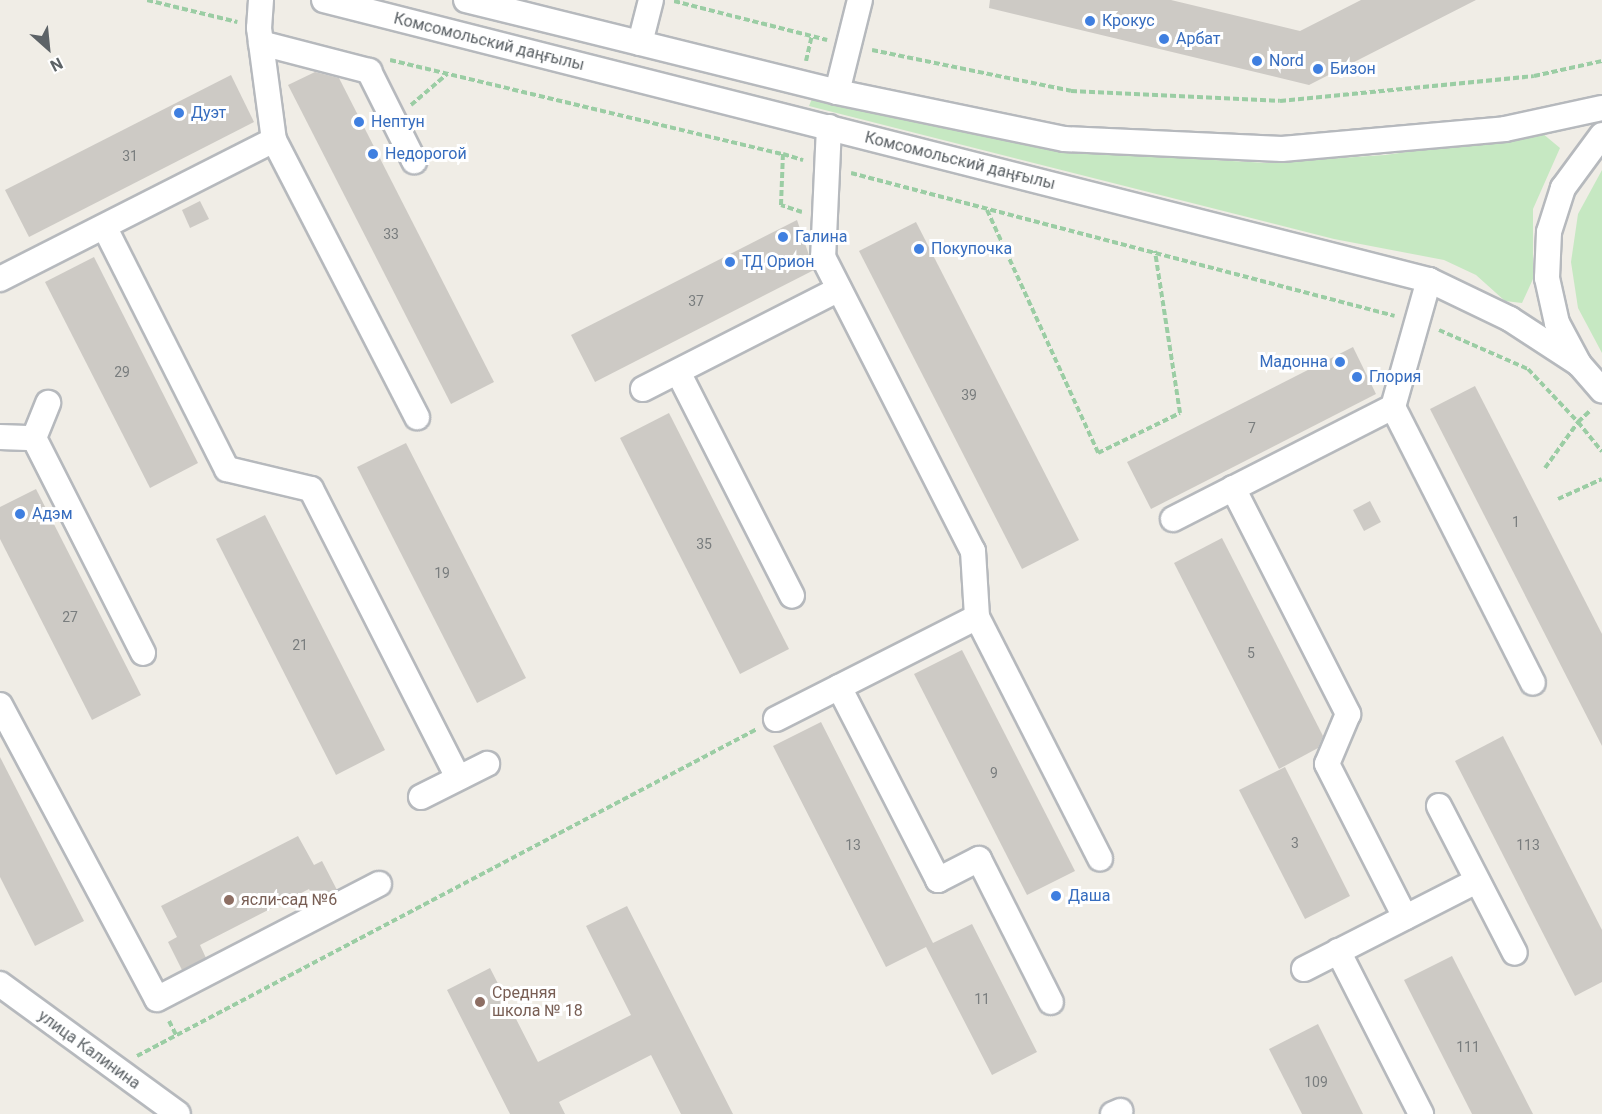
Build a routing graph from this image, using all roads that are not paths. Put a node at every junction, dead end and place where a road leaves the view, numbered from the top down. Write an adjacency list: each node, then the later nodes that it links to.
1 (261, 0): 6 (street)
2 (324, 0): 10 (street, Комсомольский даңғылы)
3 (466, 0): 7 (street)
4 (651, 0): 7 (street)
5 (860, 0): 8 (street)
6 (260, 35): 12 (street); 13 (street)
7 (640, 43): 8 (street)
8 (837, 92): 9 (street)
9 (1602, 108)
10 (829, 128): 16 (street, Комсомольский даңғылы); 17 (street)
11 (1602, 135): 18 (street)
12 (274, 140): 14 (street); 24 (street)
13 (414, 161)
14 (105, 228): 15 (street); 37 (street)
15 (0, 279)
16 (1429, 280): 18 (street, Комсомольский даңғылы); 23 (street)
17 (839, 289): 19 (street); 30 (street)
18 (1579, 364): 21 (street)
19 (678, 372): 20 (street); 29 (street)
20 (644, 389)
21 (1602, 390)
22 (48, 403): 26 (street)
23 (1392, 407): 27 (street); 32 (street)
24 (417, 417)
25 (0, 437): 26 (street)
26 (34, 438): 31 (street)
27 (1233, 488): 28 (street); 43 (street)
28 (1173, 519)
29 (792, 596)
30 (977, 617): 33 (street); 40 (street)
31 (143, 653)
32 (1533, 684)
33 (839, 687): 35 (street); 48 (street)
34 (0, 705): 42 (street)
35 (776, 719)
36 (487, 764): 37 (street)
37 (458, 778): 38 (street)
38 (421, 797)
39 (1439, 806): 41 (street)
40 (1100, 858)
41 (1477, 881): 43 (street); 45 (street)
42 (379, 884)
43 (1405, 918): 44 (street)
44 (1338, 951): 46 (street); 50 (street)
45 (1515, 953)
46 (1304, 969)
47 (0, 984): 49 (street, улица Калинина)
48 (1051, 1002)
49 (178, 1114)
50 (1421, 1114)

